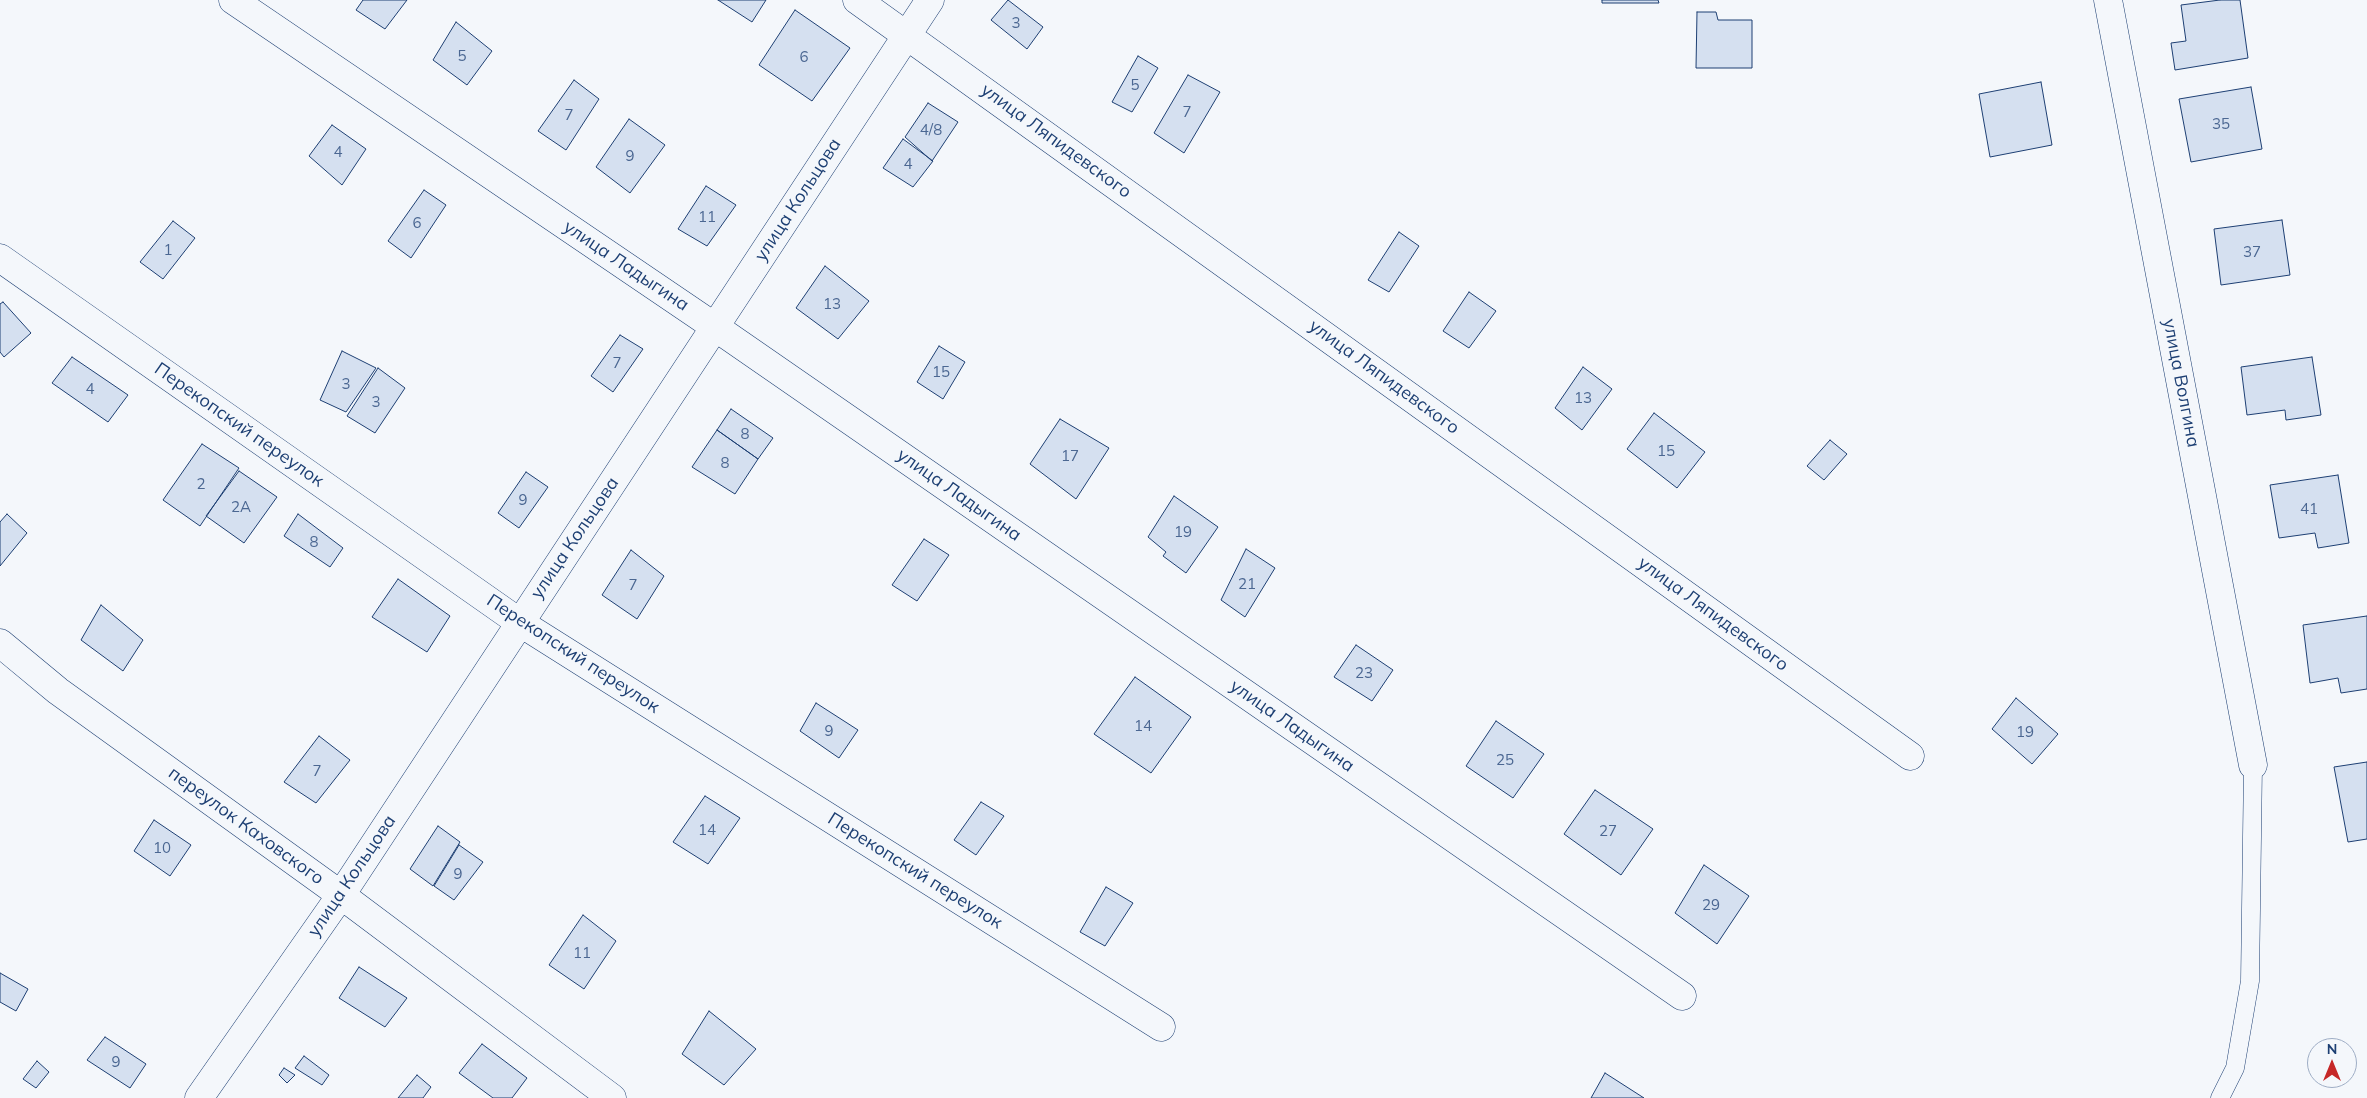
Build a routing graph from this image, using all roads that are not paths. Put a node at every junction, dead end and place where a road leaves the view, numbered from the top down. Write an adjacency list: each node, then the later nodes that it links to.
1 (233, 0): 7 (street, улица Ладыгина)
2 (858, 0): 5 (street, улица Ляпидевского)
3 (930, 0): 5 (street, улица Кольцова)
4 (2108, 0): 11 (street, улица Волгина)
5 (908, 34): 7 (street, улица Кольцова); 10 (street, улица Ляпидевского)
6 (0, 258): 8 (street, Перекопский переулок)
7 (715, 327): 8 (street, улица Кольцова); 13 (street, улица Ладыгина)
8 (519, 622): 12 (street, улица Кольцова); 14 (street, Перекопский переулок)
9 (0, 643): 12 (street, переулок Каховского)
10 (1910, 756)
11 (2253, 766): 17 (lane)
12 (341, 895): 15 (street, улица Кольцова); 16 (street, переулок Каховского)
13 (1682, 996)
14 (1161, 1027)
15 (199, 1098)
16 (612, 1098)
17 (2220, 1098)

